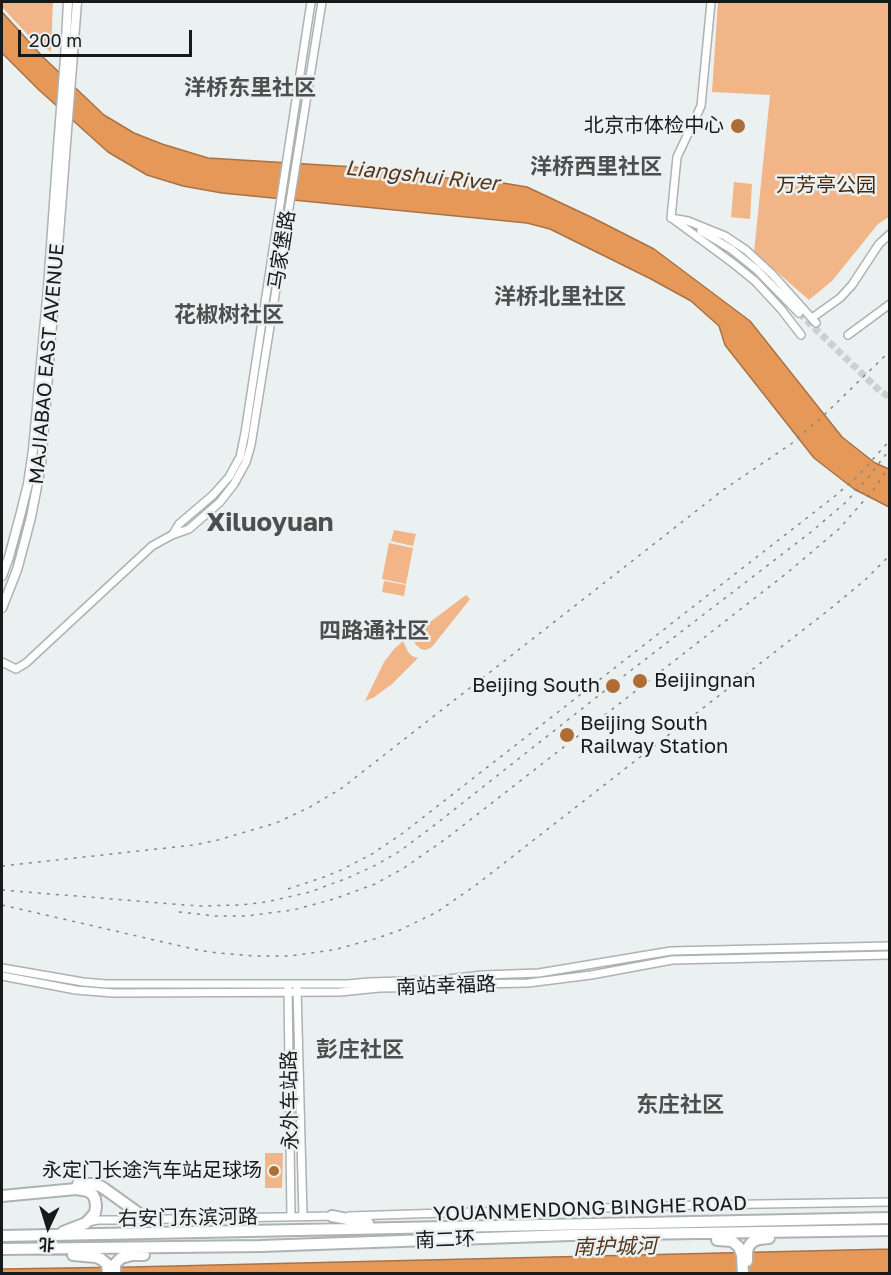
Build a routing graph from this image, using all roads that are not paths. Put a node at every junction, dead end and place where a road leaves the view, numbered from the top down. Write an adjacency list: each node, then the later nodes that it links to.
1 (68, 2): 6 (main road)
2 (77, 2): 6 (main road)
3 (311, 2): 13 (street, 马家堡路)
4 (322, 2): 13 (street, 马家堡路)
5 (711, 2): 7 (street)
6 (62, 149): 14 (main road); 15 (main road, MAJIABAO EAST AVENUE)
7 (671, 218): 8 (street); 10 (street); 11 (street)
8 (890, 234)
9 (890, 304): 12 (street)
10 (798, 313)
11 (801, 335)
12 (848, 335)
13 (172, 535): 16 (street, 马家堡路)
14 (2, 576)
15 (2, 608)
16 (2, 662)
17 (890, 946): 22 (street, 南站幸福路)
18 (890, 955): 22 (street, 南站幸福路)
19 (2, 968): 21 (street)
20 (2, 976): 23 (street, 南站幸福路)
21 (288, 984): 22 (street); 23 (street, 永外车站路)
22 (297, 988): 23 (street, 南站幸福路); 27 (street, 永外车站路)
23 (288, 992): 26 (street, 永外车站路)
24 (2, 1194): 30 (highway); 31 (highway)
25 (890, 1202): 28 (street, YOUANMENDONG BINGHE ROAD)
26 (291, 1216): 27 (street, YOUANMENDONG BINGHE ROAD); 30 (street, 右安门东滨河路)
27 (303, 1216): 28 (street, YOUANMENDONG BINGHE ROAD)
28 (332, 1216): 32 (highway)
29 (890, 1218): 32 (highway, 南二环)
30 (148, 1220): 31 (street, 右安门东滨河路)
31 (86, 1223): 37 (highway)
32 (389, 1228): 37 (highway, 南二环)
33 (890, 1230): 34 (highway, 南二环)
34 (802, 1232): 35 (highway, 南二环); 38 (highway)
35 (670, 1235): 38 (highway); 39 (highway, 南二环)
36 (2, 1236): 37 (highway, 南二环)
37 (54, 1236)
38 (744, 1246): 43 (highway); 44 (highway)
39 (176, 1247): 41 (highway, 南二环); 42 (highway)
40 (2, 1249): 41 (highway, 南二环)
41 (56, 1249): 42 (highway)
42 (111, 1269)
43 (743, 1274)
44 (748, 1274)

